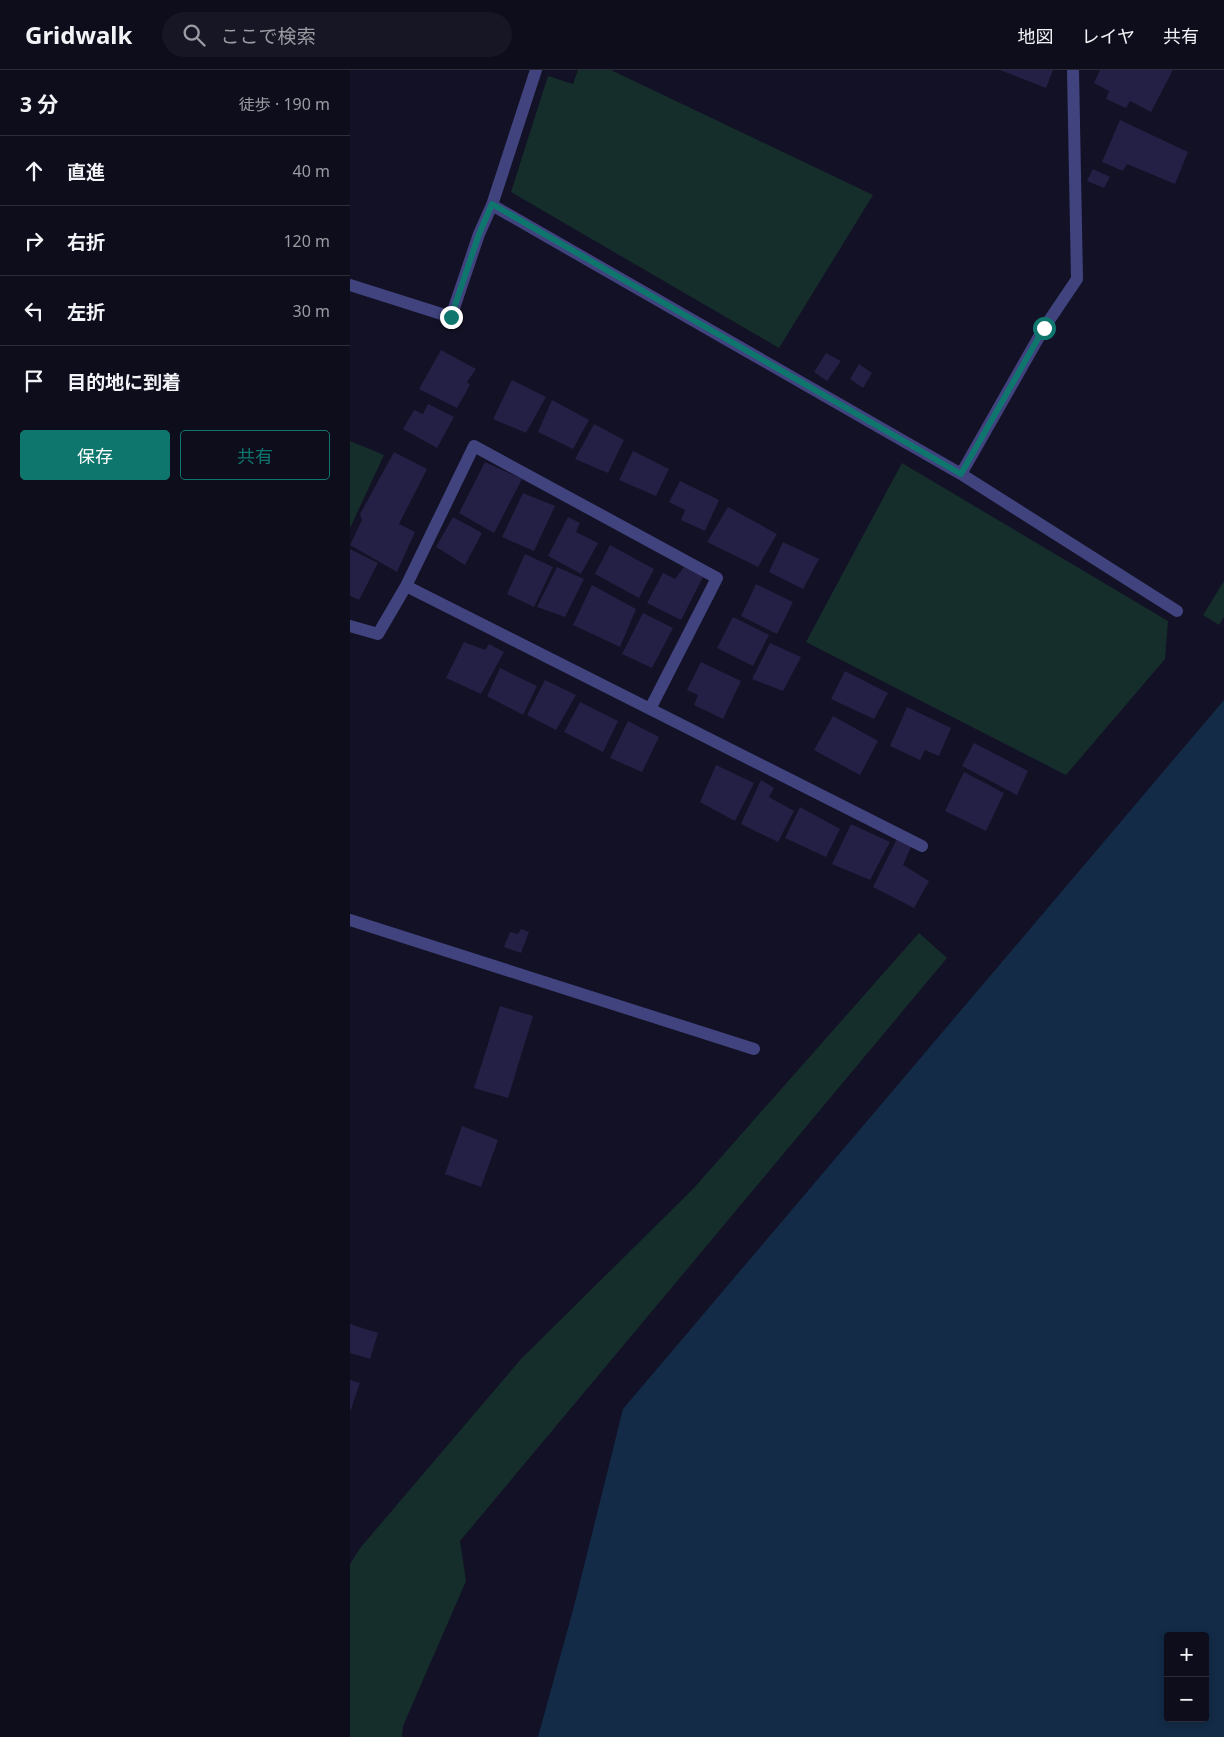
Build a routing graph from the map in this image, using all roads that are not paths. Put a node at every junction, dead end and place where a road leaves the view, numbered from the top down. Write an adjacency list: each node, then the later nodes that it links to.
1 (536, 70): 3 (street)
2 (1073, 70): 5 (street)
3 (492, 204): 4 (street); 5 (street)
4 (350, 285)
5 (961, 474): 7 (street)
6 (406, 586): 8 (street); 9 (street); 9 (street)
7 (1177, 611)
8 (350, 626)
9 (650, 709): 10 (street)
10 (922, 846)
11 (350, 920): 12 (street)
12 (754, 1049)

